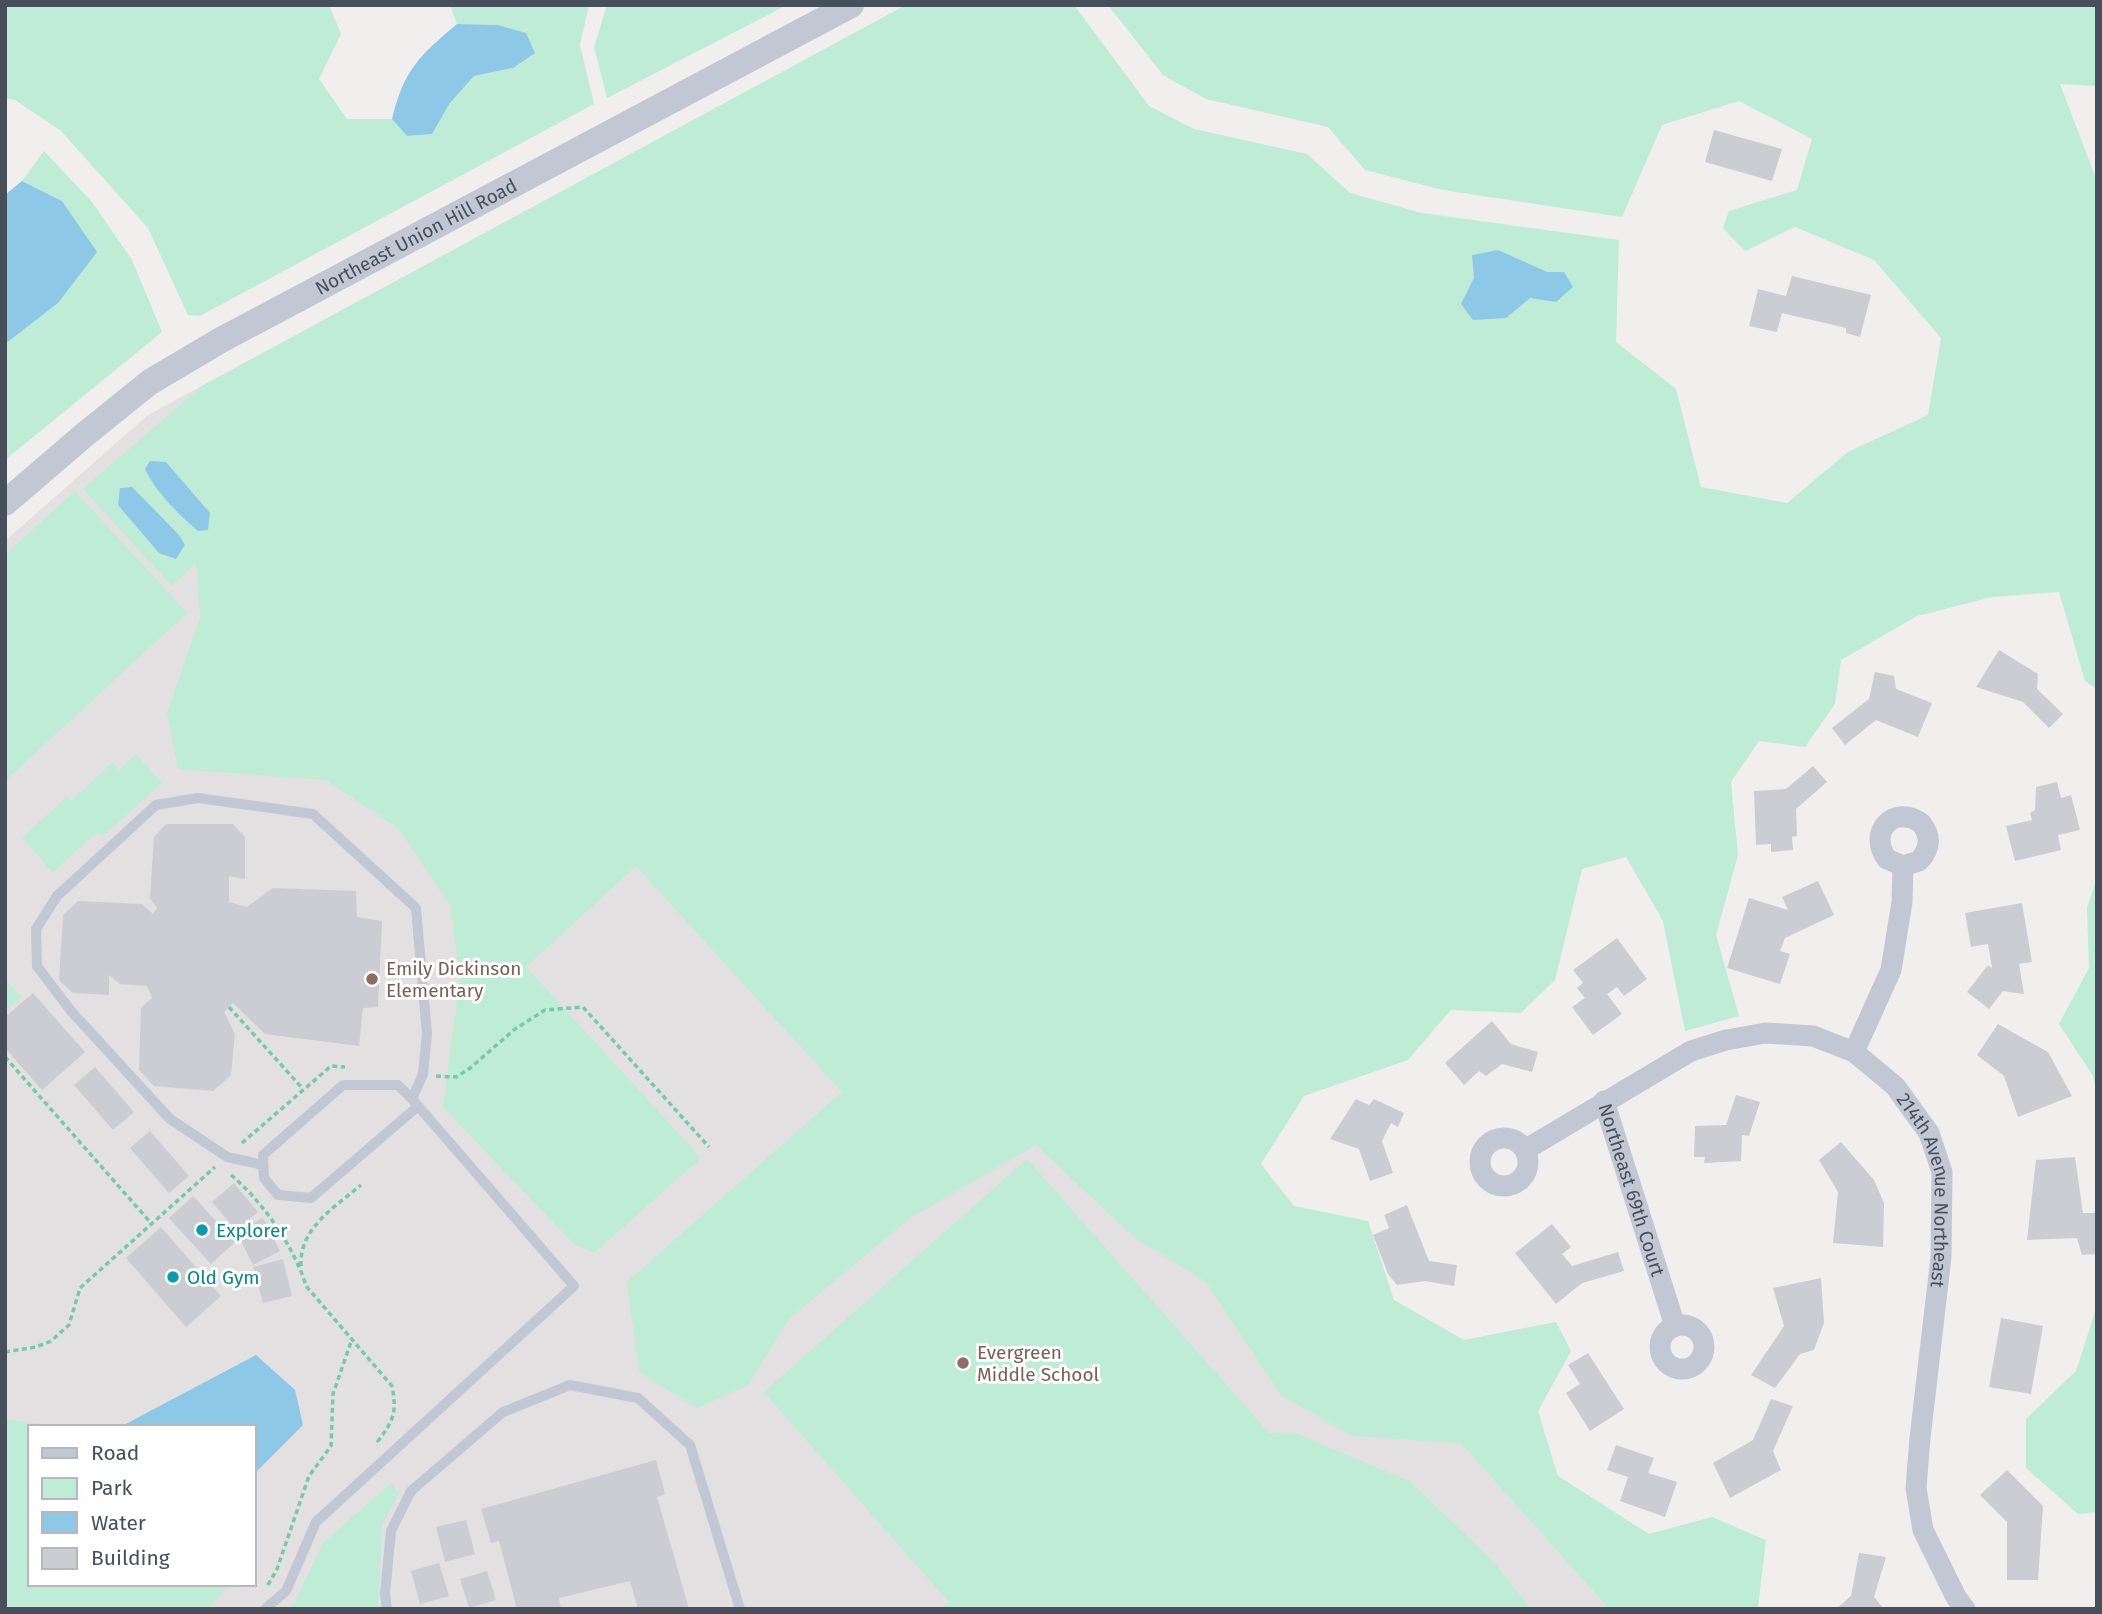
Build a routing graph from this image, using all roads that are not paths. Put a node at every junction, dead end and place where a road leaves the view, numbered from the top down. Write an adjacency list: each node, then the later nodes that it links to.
1 (851, 5): 2 (street, Northeast Union Hill Road)
2 (5, 503)
3 (1903, 866): 4 (street)
4 (1854, 1052): 5 (street, 214th Avenue Northeast); 13 (street, 214th Avenue Northeast)
5 (1604, 1101): 7 (street, Northeast 69th Court); 9 (street, Northeast 69th Court)
6 (415, 1103): 8 (lane); 8 (lane); 8 (lane); 10 (lane)
7 (1525, 1150)
8 (263, 1165)
9 (1675, 1326)
10 (265, 1609)
11 (387, 1609): 12 (lane)
12 (740, 1609)
13 (1965, 1609)

